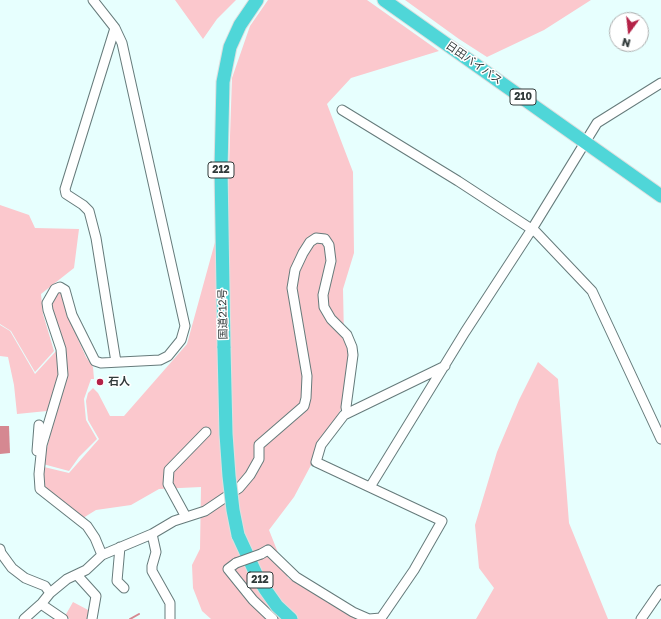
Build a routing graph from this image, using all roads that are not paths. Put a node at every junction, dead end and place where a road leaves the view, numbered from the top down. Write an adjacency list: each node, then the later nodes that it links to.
1 (93, 0): 4 (street)
2 (257, 0): 33 (highway, 国道212号 / 212, bridge)
3 (384, 0): 7 (highway, 日田バイパス / 210)
4 (115, 28): 10 (street); 10 (street)
5 (661, 83): 7 (street)
6 (342, 110): 9 (street)
7 (586, 141): 8 (highway, 日田バイパス / 210); 9 (street)
8 (661, 196)
9 (532, 229): 11 (street); 15 (street)
10 (116, 362): 16 (street)
11 (445, 366): 12 (street); 17 (street)
12 (347, 412): 17 (street); 18 (street)
13 (39, 425): 16 (street)
14 (206, 432): 18 (street)
15 (661, 438)
16 (39, 474): 22 (street)
17 (370, 487): 32 (street, bridge)
18 (186, 517): 19 (street)
19 (152, 534): 20 (street); 28 (street)
20 (120, 547): 22 (street); 24 (street)
21 (1, 553): 26 (street)
22 (102, 555): 23 (street)
23 (77, 575): 26 (street); 31 (street)
24 (124, 588)
25 (661, 590): 34 (street)
26 (50, 593): 27 (street)
27 (41, 604): 29 (street); 30 (street)
28 (173, 618)
29 (24, 619)
30 (63, 619)
31 (92, 619)
32 (272, 619)
33 (291, 619)
34 (641, 619)

